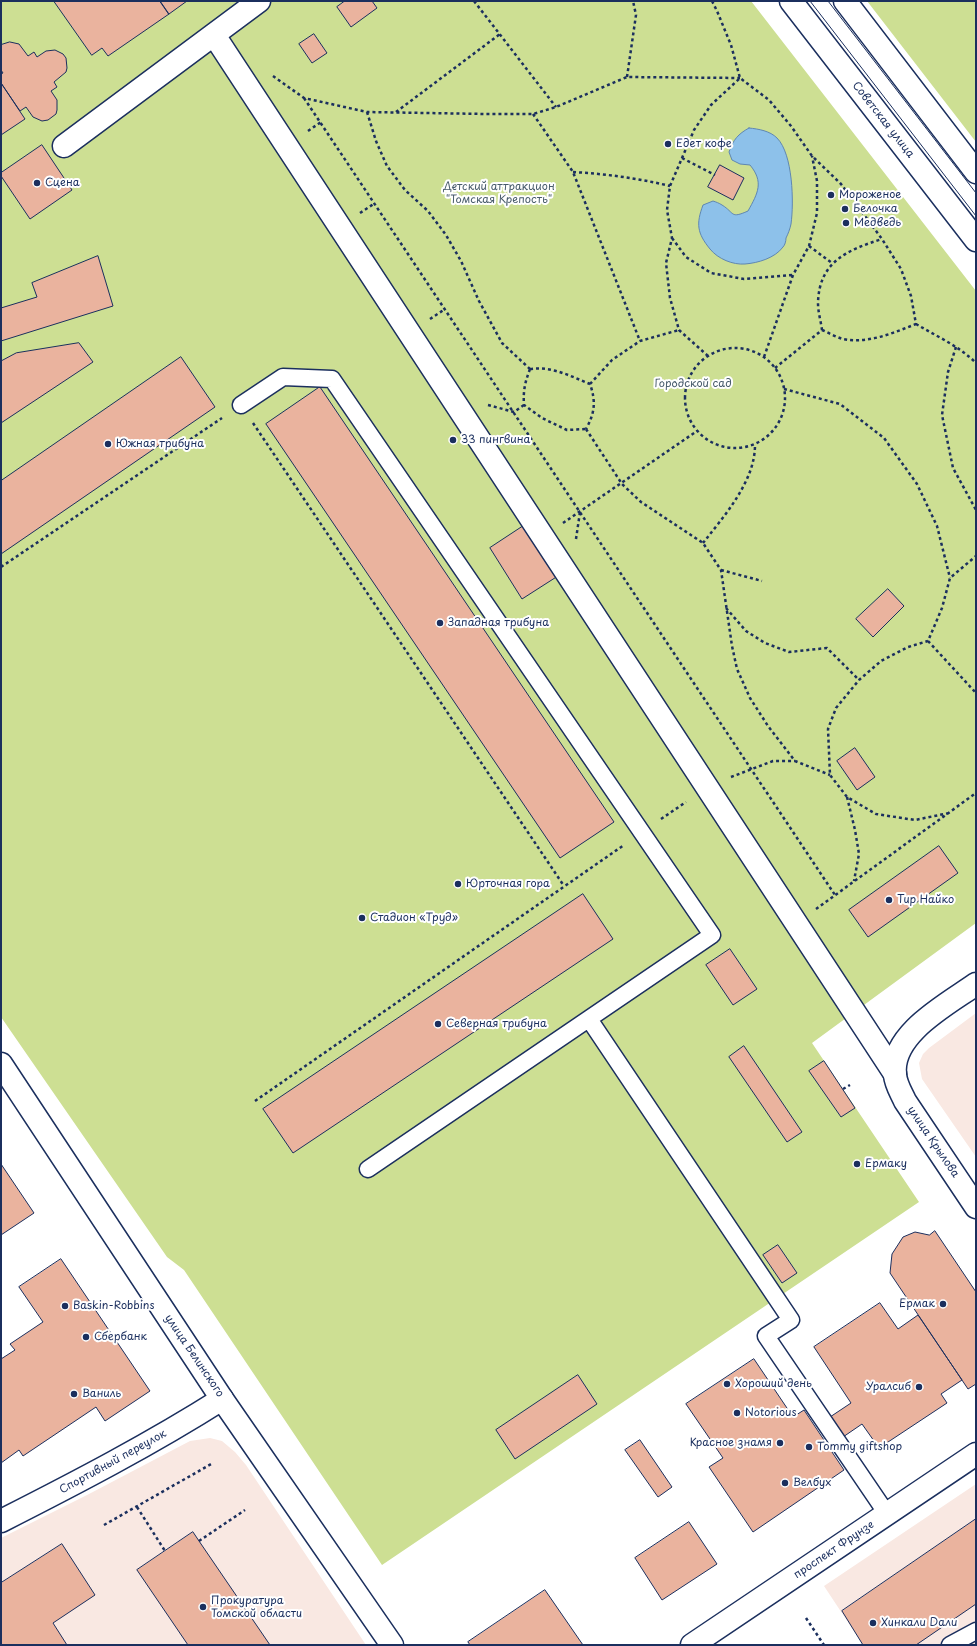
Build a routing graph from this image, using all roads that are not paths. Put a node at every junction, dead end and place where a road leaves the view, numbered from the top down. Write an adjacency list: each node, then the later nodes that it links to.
1 (259, 1): 4 (street)
2 (791, 1): 7 (street, Советская улица)
3 (845, 1): 6 (street)
4 (214, 35): 5 (street); 12 (street)
5 (64, 146)
6 (976, 172)
7 (976, 240)
8 (241, 405): 10 (lane)
9 (976, 984): 12 (street)
10 (589, 1018): 13 (lane); 17 (lane)
11 (1, 1064): 15 (street, улица Белинского)
12 (895, 1074): 14 (street, улица Крылова)
13 (368, 1168)
14 (976, 1207)
15 (222, 1399): 18 (street, Спортивный переулок); 20 (street, улица Белинского)
16 (976, 1454): 17 (street, проспект Фрунзе)
17 (887, 1514): 21 (street, проспект Фрунзе)
18 (1, 1521)
19 (976, 1631): 22 (lane)
20 (392, 1645)
21 (692, 1645)
22 (950, 1645)

